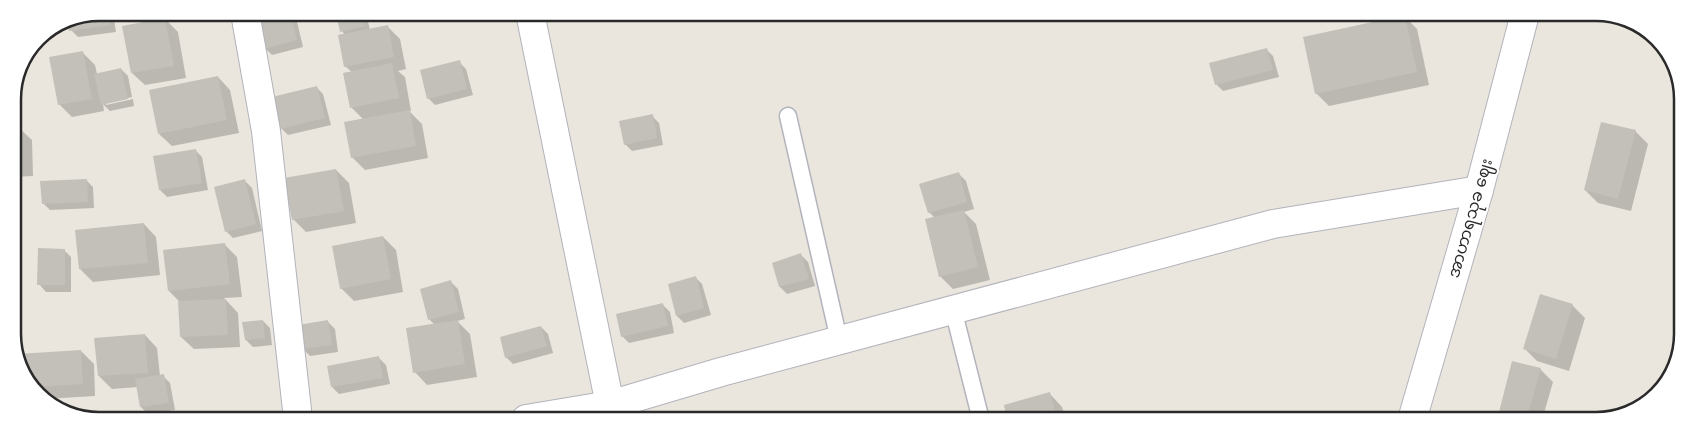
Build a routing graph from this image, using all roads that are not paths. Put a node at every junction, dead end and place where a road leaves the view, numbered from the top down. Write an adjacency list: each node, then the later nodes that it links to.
1 (245, 21): 9 (street)
2 (531, 21): 8 (street)
3 (1523, 21): 5 (street, အာဟာရသုခ ဈေး)
4 (788, 116): 7 (lane)
5 (1479, 190): 6 (street); 12 (street, အာဟာရသုခ ဈေး)
6 (953, 310): 7 (street); 11 (lane)
7 (839, 340): 8 (street)
8 (602, 410): 10 (street)
9 (297, 412)
10 (585, 412)
11 (979, 412)
12 (1414, 412)

